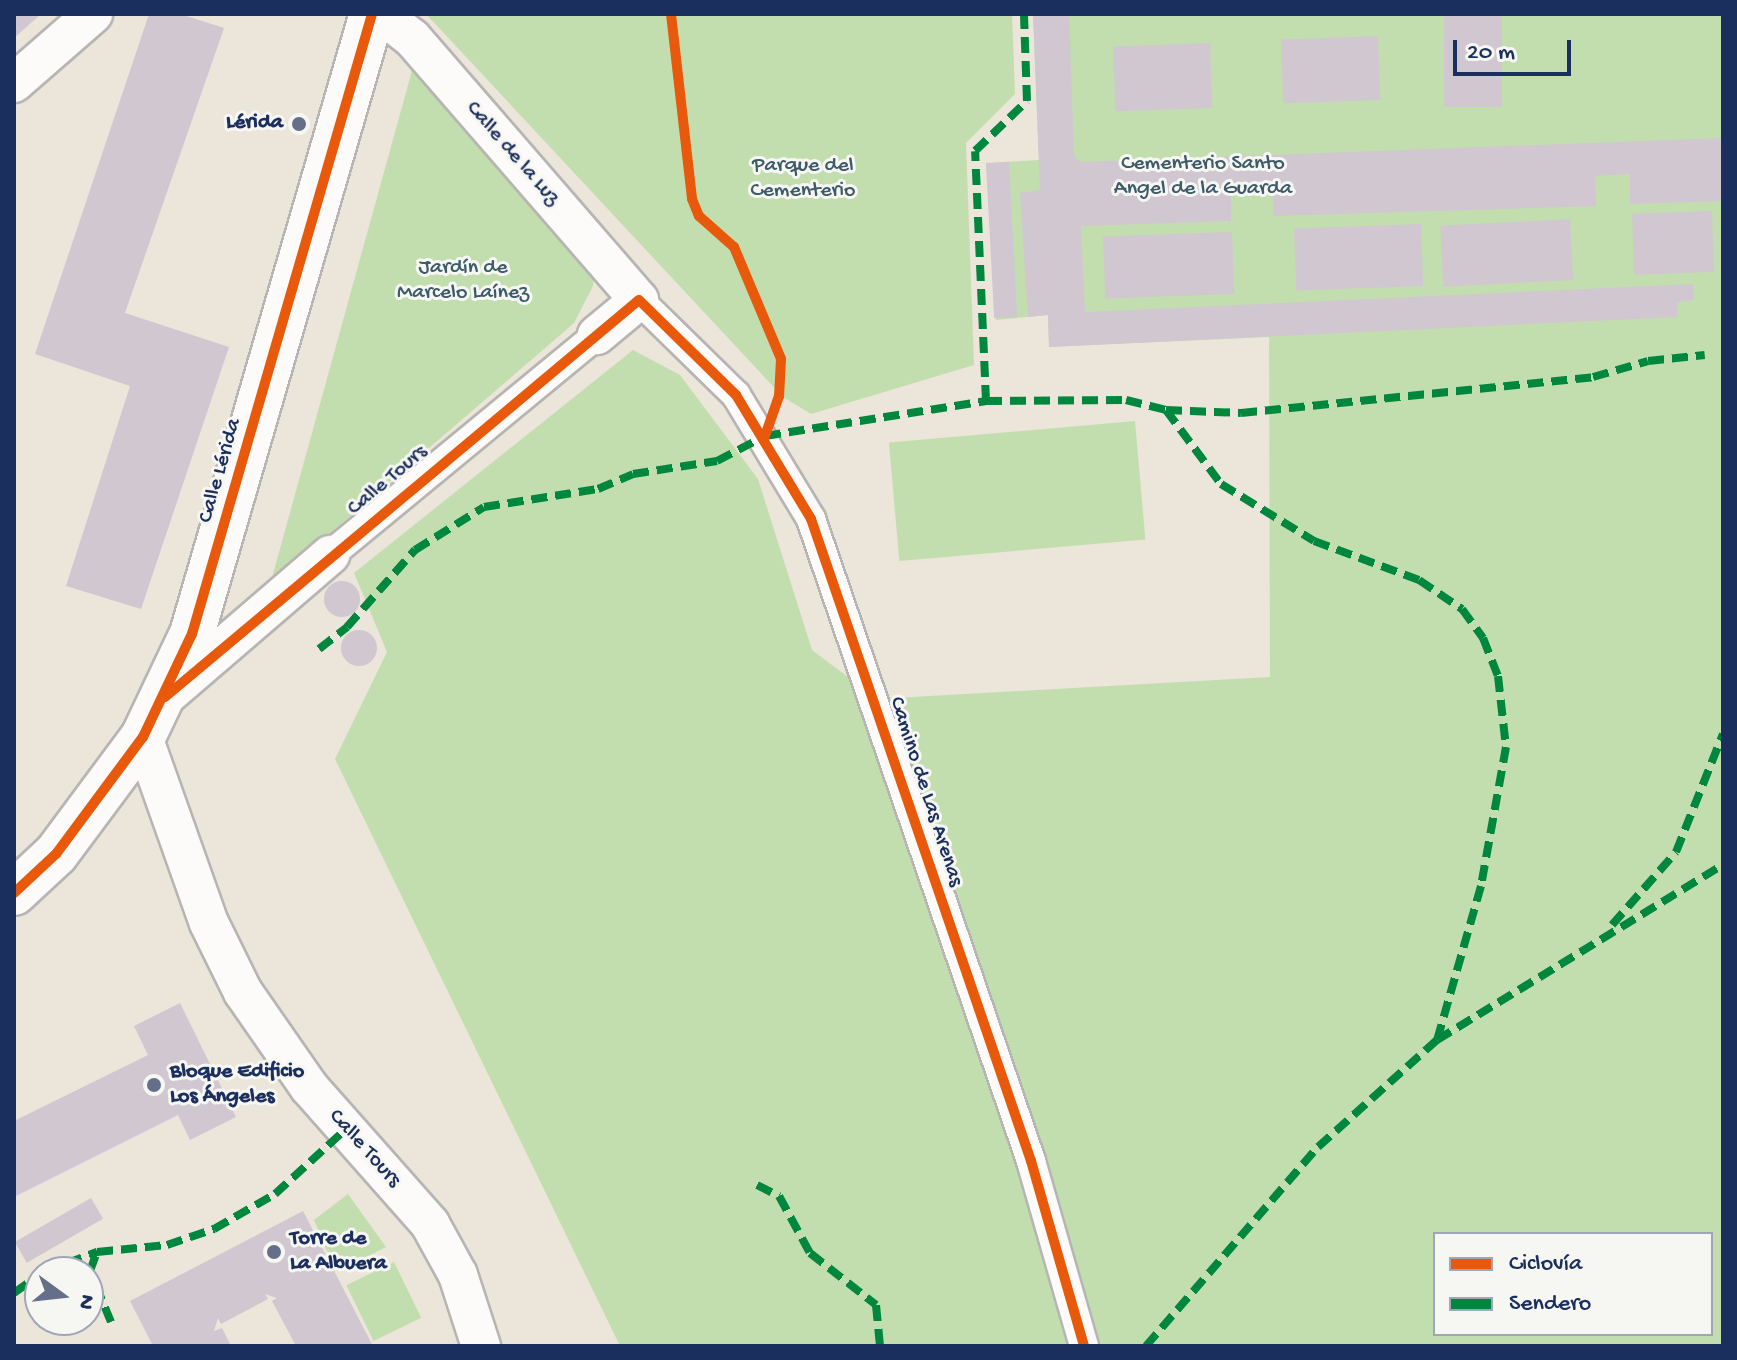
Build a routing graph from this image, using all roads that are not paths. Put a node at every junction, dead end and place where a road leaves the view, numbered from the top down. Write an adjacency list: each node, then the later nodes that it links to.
1 (93, 14): 4 (street)
2 (372, 14): 8 (street, Calle Lérida)
3 (381, 14): 5 (street, Calle de la Luz)
4 (14, 83)
5 (639, 300): 6 (street, Calle Tours); 12 (street, Camino de Las Arenas)
6 (597, 335): 7 (street, Calle Tours)
7 (330, 555): 8 (street, Calle Tours)
8 (165, 697): 9 (street, Calle Lérida)
9 (143, 737): 10 (street, Calle Lérida); 11 (street, Calle Tours)
10 (14, 893)
11 (481, 1346)
12 (1084, 1346)

